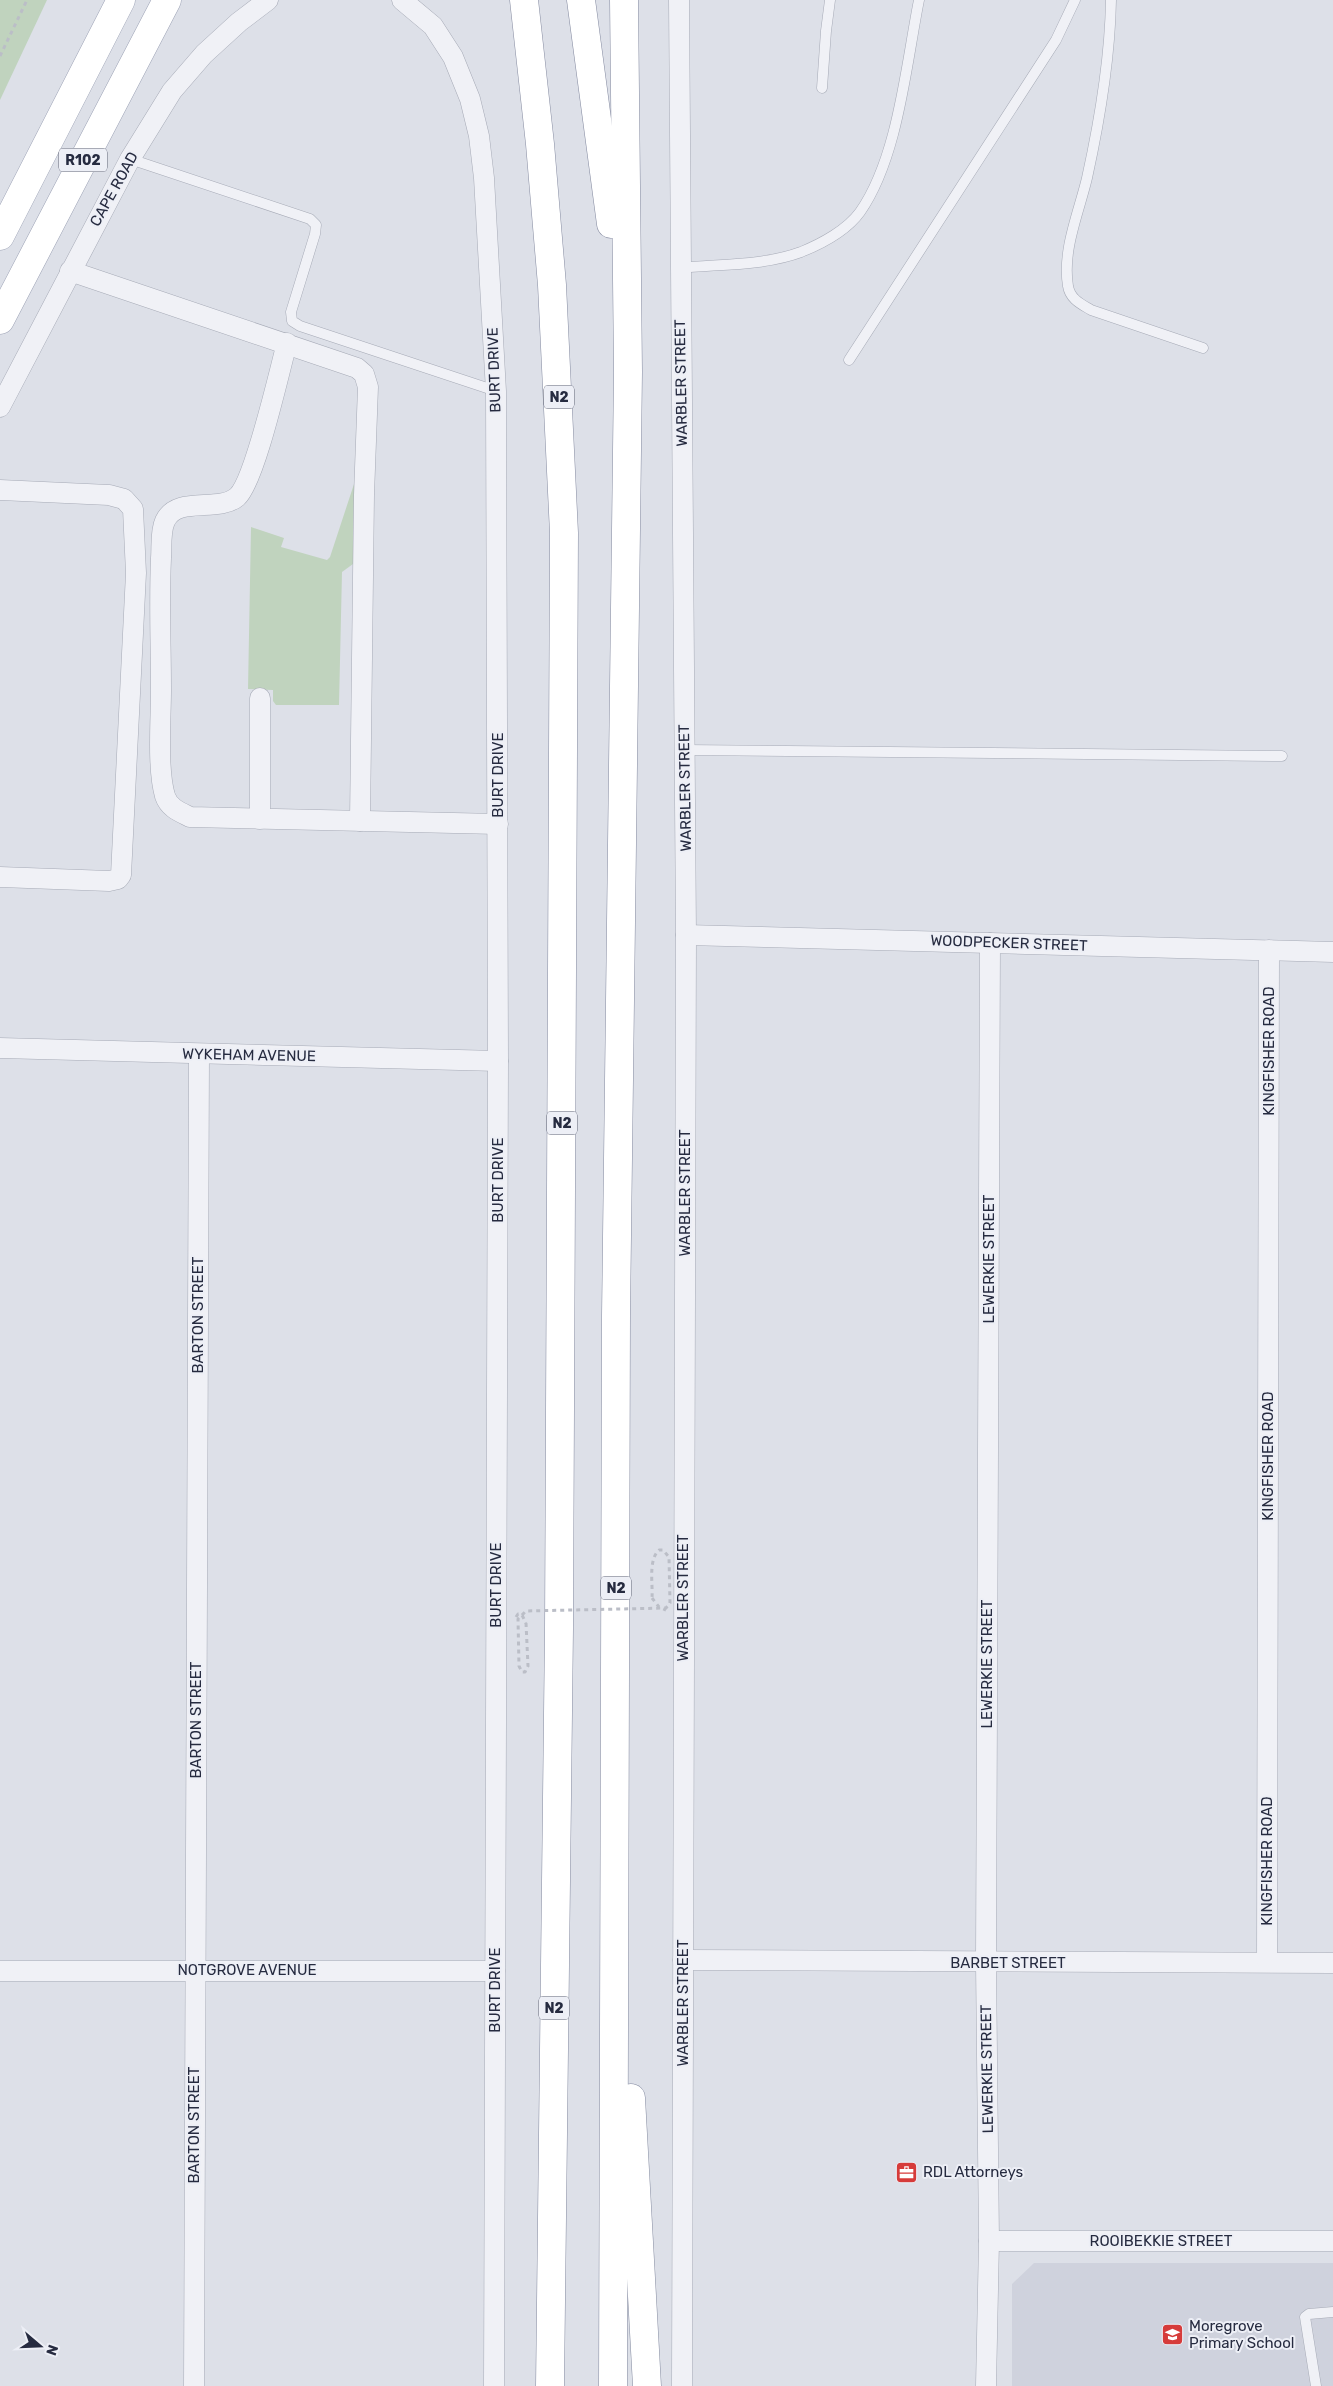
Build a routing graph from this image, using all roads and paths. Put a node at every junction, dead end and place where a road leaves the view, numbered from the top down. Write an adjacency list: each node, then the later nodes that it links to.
1 (28, 0): 15 (path)
2 (121, 0): 19 (main road, R102)
3 (167, 0): 22 (main road, R102)
4 (268, 0): 17 (street, CAPE ROAD)
5 (402, 0): 27 (street, BURT DRIVE)
6 (513, 0): 18 (main road)
7 (524, 0): 18 (main road, N2)
8 (581, 0): 26 (main road, N2)
9 (624, 0): 26 (main road)
10 (679, 0): 20 (street, WARBLER STREET)
11 (830, 0): 16 (lane)
12 (919, 0): 20 (lane)
13 (1075, 0): 25 (lane)
14 (1111, 0): 24 (lane)
15 (0, 56)
16 (822, 88)
17 (130, 159): 21 (street, CAPE ROAD); 27 (lane)
18 (543, 179): 59 (main road, N2)
19 (0, 236)
20 (680, 268): 31 (street, WARBLER STREET)
21 (70, 271): 23 (street); 28 (street, CAPE ROAD)
22 (0, 320)
23 (287, 343): 33 (street); 34 (street)
24 (1203, 348)
25 (849, 360)
26 (628, 372): 46 (main road, N2)
27 (496, 391): 35 (street, BURT DRIVE)
28 (0, 407)
29 (0, 490): 36 (street)
30 (260, 698): 33 (street)
31 (684, 750): 32 (lane); 37 (street, WARBLER STREET)
32 (1282, 756)
33 (260, 818): 34 (street)
34 (360, 821): 35 (street)
35 (498, 824): 43 (street, BURT DRIVE)
36 (0, 877)
37 (686, 935): 38 (street, WOODPECKER STREET); 47 (street, WARBLER STREET)
38 (990, 943): 39 (street, WOODPECKER STREET); 50 (street, LEWERKIE STREET)
39 (1269, 950): 40 (street, WOODPECKER STREET); 48 (street, KINGFISHER ROAD)
40 (1333, 952)
41 (0, 1048): 42 (street, WYKEHAM AVENUE)
42 (199, 1054): 43 (street, WYKEHAM AVENUE); 51 (street, BARTON STREET)
43 (498, 1061): 53 (street, BURT DRIVE)
44 (652, 1598): 45 (path, bridge)
45 (526, 1623)
46 (616, 1859): 60 (main road, N2); 61 (main road)
47 (683, 1960): 50 (street, BARBET STREET); 62 (street, WARBLER STREET)
48 (1267, 1961): 49 (street, BARBET STREET); 50 (street, BARBET STREET)
49 (1333, 1962)
50 (986, 1963): 54 (street, LEWERKIE STREET)
51 (195, 1970): 52 (street, NOTGROVE AVENUE); 53 (street, NOTGROVE AVENUE); 57 (street, BARTON STREET)
52 (0, 1971)
53 (495, 1971): 58 (street, BURT DRIVE)
54 (988, 2241): 55 (street, ROOIBEKKIE STREET); 63 (street, LEWERKIE STREET)
55 (1333, 2241)
56 (1333, 2312): 64 (lane)
57 (194, 2386)
58 (494, 2386)
59 (550, 2386)
60 (613, 2386)
61 (647, 2386)
62 (682, 2386)
63 (986, 2386)
64 (1316, 2386)

